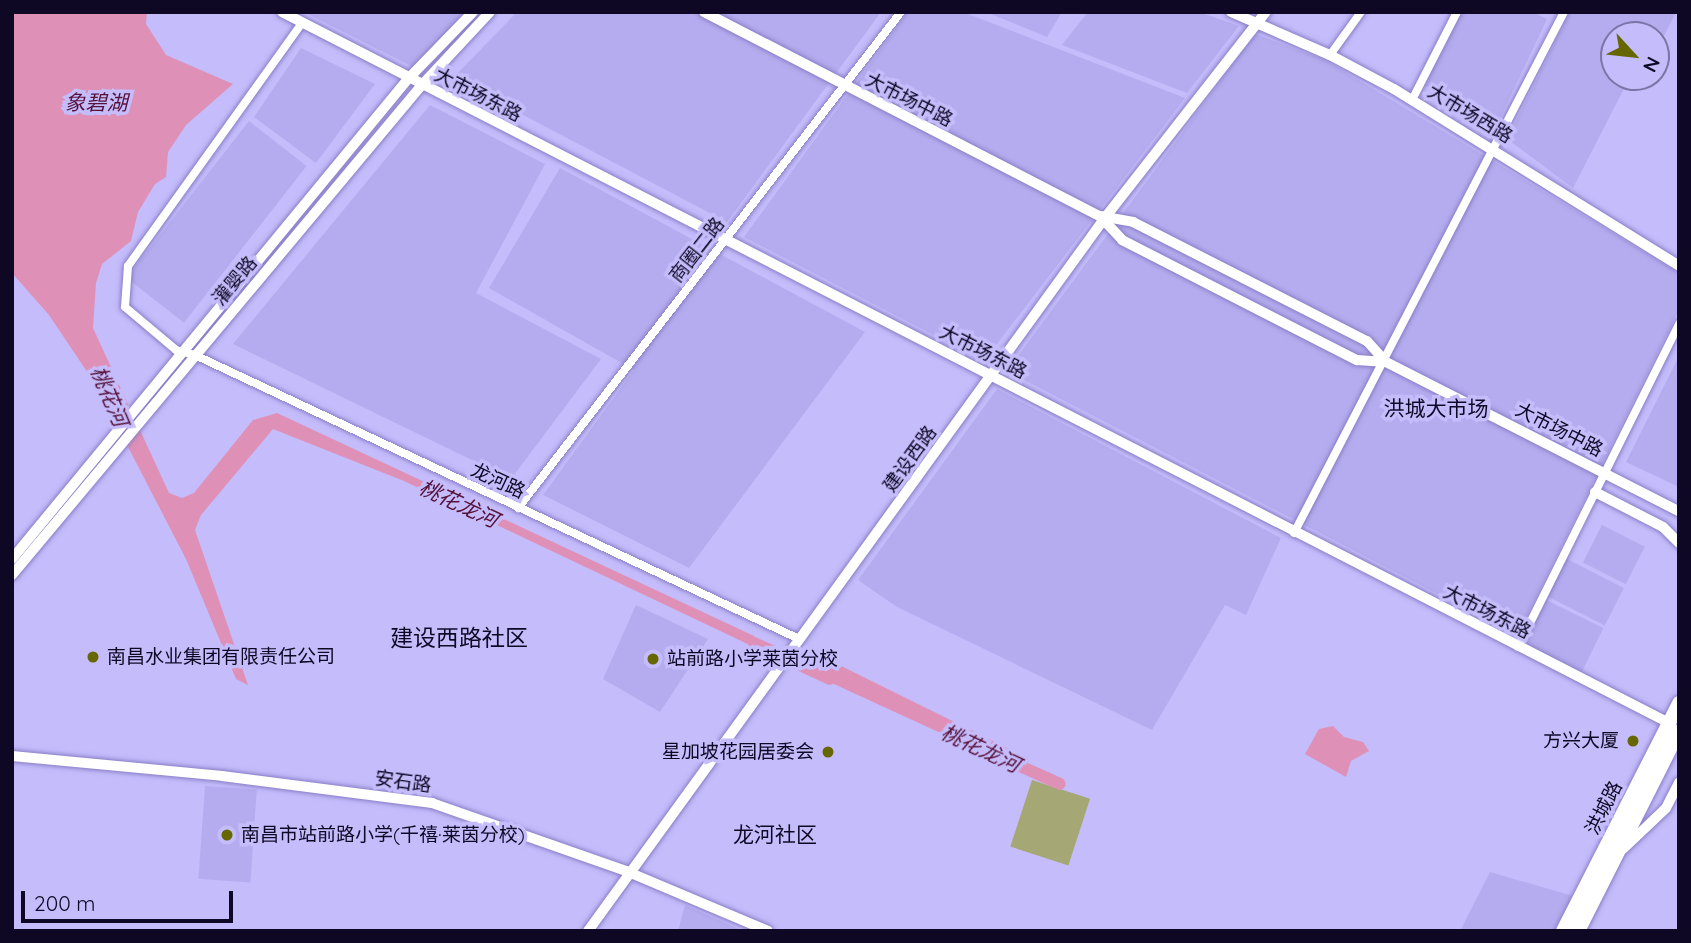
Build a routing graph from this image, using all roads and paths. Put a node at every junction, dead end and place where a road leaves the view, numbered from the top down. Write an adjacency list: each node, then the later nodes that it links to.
1 (282, 12): 12 (street, 大市场东路)
2 (473, 12): 14 (main road, 灌婴路)
3 (489, 12): 15 (main road, 灌婴路)
4 (704, 12): 16 (street, 大市场中路)
5 (901, 12): 16 (street, 商圈二路)
6 (1231, 12): 11 (street, 大市场西路)
7 (1266, 12): 11 (main road, 建设西路)
8 (1361, 12): 13 (street)
9 (1457, 12): 17 (street)
10 (1564, 12): 18 (street)
11 (1257, 18): 13 (street, 大市场西路); 19 (main road, 建设西路)
12 (302, 23): 14 (street, 大市场东路); 23 (street, 龙河路)
13 (1330, 55): 17 (street, 大市场西路)
14 (408, 79): 15 (street, 大市场东路); 23 (main road, 灌婴路)
15 (421, 86): 20 (street, 大市场东路); 23 (main road, 灌婴路)
16 (844, 86): 19 (street, 大市场中路); 20 (street, 商圈二路)
17 (1412, 100): 18 (street, 大市场西路)
18 (1494, 149): 21 (street, 大市场西路); 24 (street)
19 (1103, 218): 24 (street, 大市场中路); 24 (street, 大市场中路); 25 (main road, 建设西路)
20 (724, 241): 25 (street, 大市场东路); 28 (street, 商圈二路)
21 (1679, 267)
22 (1679, 324): 26 (street)
23 (190, 353): 28 (street, 龙河路); 32 (main road, 灌婴路); 33 (main road, 灌婴路)
24 (1386, 362): 26 (street, 大市场中路); 30 (street)
25 (991, 375): 30 (street, 大市场东路); 34 (main road, 建设西路)
26 (1605, 473): 27 (street); 29 (street, 大市场中路)
27 (1595, 492): 31 (street); 35 (street)
28 (518, 508): 34 (street, 龙河路)
29 (1679, 511)
30 (1294, 533): 35 (street, 大市场东路)
31 (1679, 543)
32 (12, 559)
33 (12, 575)
34 (797, 638): 41 (main road, 建设西路)
35 (1518, 647): 37 (street, 大市场东路)
36 (1679, 703): 37 (highway, 洪城路)
37 (1674, 727): 40 (highway, 洪城路); 45 (highway, 洪城路)
38 (12, 756): 41 (street, 安石路)
39 (1679, 782): 40 (main road)
40 (1616, 856): 46 (highway, 洪城路)
41 (629, 872): 42 (main road, 建设西路); 43 (main road, 建设西路); 44 (street, 安石路)
42 (581, 931)
43 (588, 931)
44 (768, 931)
45 (1563, 931)
46 (1578, 931)

